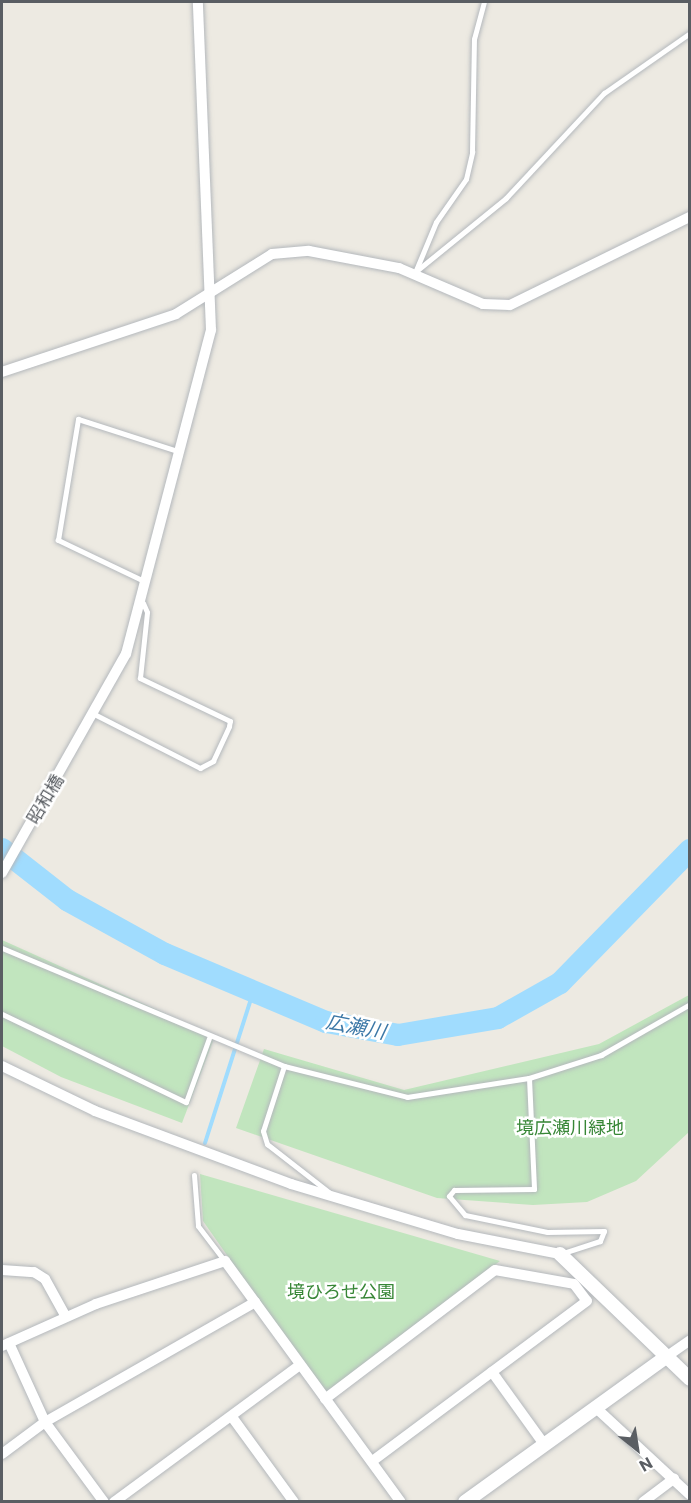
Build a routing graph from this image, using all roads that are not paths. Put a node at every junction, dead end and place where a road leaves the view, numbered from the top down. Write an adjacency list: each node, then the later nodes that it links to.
1 (198, 2): 6 (street, 昭和橋)
2 (484, 2): 5 (lane)
3 (690, 33): 5 (lane)
4 (690, 217): 5 (street)
5 (415, 272): 6 (street)
6 (210, 296): 7 (street); 8 (street, 昭和橋)
7 (2, 372)
8 (177, 451): 9 (street, 昭和橋); 9 (lane)
9 (147, 582): 10 (street, 昭和橋)
10 (143, 603): 11 (street, 昭和橋); 11 (lane)
11 (96, 715): 12 (street, 昭和橋)
12 (2, 873)
13 (2, 948): 16 (lane)
14 (690, 1004): 19 (lane)
15 (2, 1014): 16 (lane)
16 (209, 1038): 18 (lane)
17 (2, 1066): 21 (street)
18 (284, 1066): 19 (lane); 21 (lane)
19 (529, 1078): 22 (lane)
20 (194, 1176): 23 (lane)
21 (335, 1198): 22 (street)
22 (560, 1254): 29 (street)
23 (225, 1262): 25 (street); 26 (street)
24 (2, 1270): 26 (street)
25 (255, 1302): 30 (street); 36 (street)
26 (66, 1317): 28 (street)
27 (690, 1340): 29 (street)
28 (5, 1344): 36 (street)
29 (666, 1357): 32 (street); 34 (street)
30 (300, 1365): 33 (street); 35 (street)
31 (492, 1372): 33 (street); 37 (street); 39 (street)
32 (690, 1379)
33 (325, 1399): 39 (street)
34 (595, 1407): 37 (street); 40 (street)
35 (232, 1416): 42 (street); 44 (street)
36 (45, 1422): 38 (street); 43 (street)
37 (544, 1444): 46 (street)
38 (2, 1454)
39 (372, 1461): 45 (street)
40 (674, 1479): 41 (street); 47 (street)
41 (690, 1496)
42 (293, 1501)
43 (104, 1502)
44 (114, 1502)
45 (401, 1502)
46 (465, 1502)
47 (644, 1502)

